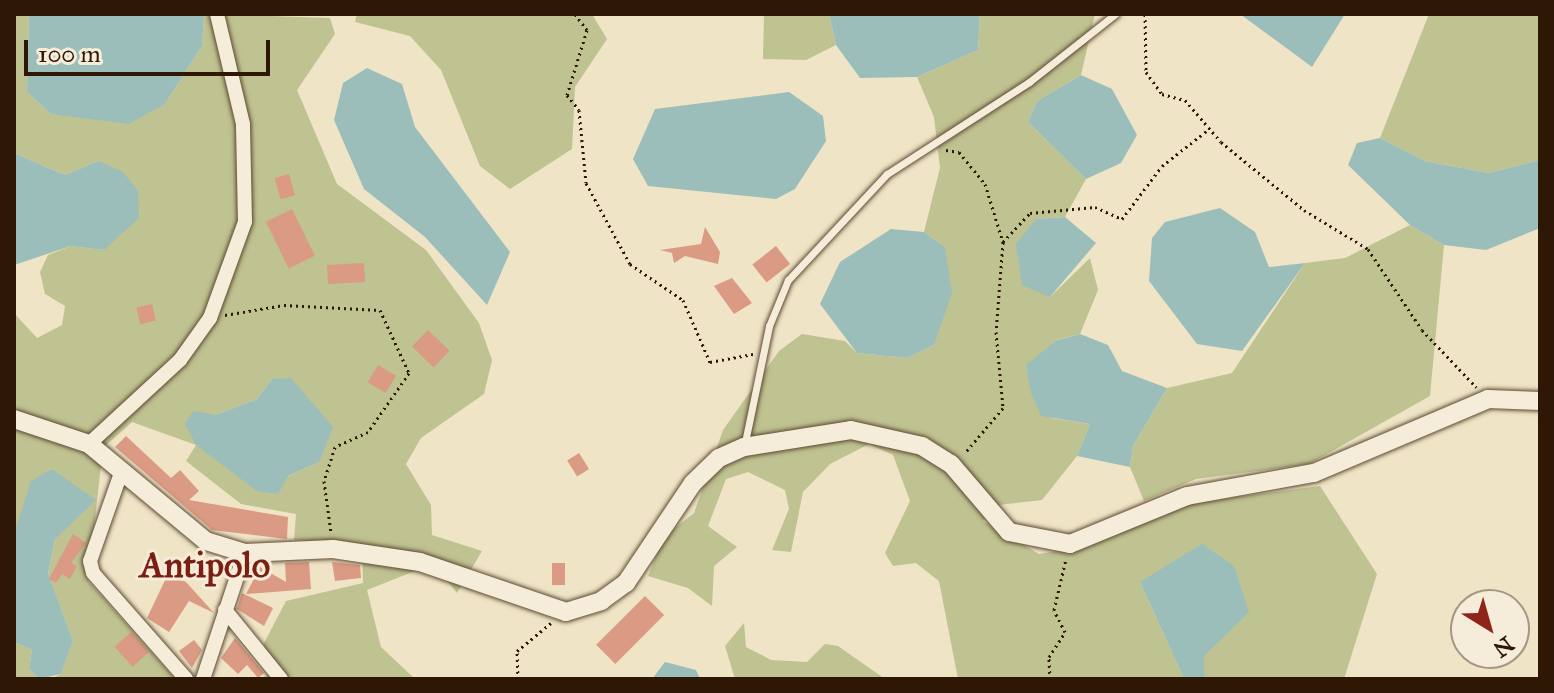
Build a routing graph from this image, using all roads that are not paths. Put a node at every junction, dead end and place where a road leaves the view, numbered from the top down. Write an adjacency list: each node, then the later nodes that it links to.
1 (217, 14): 5 (street)
2 (1115, 14): 6 (lane)
3 (1540, 401): 6 (street)
4 (14, 419): 5 (street)
5 (89, 444): 7 (street)
6 (744, 447): 8 (street)
7 (121, 473): 8 (street); 10 (street)
8 (245, 553): 9 (street)
9 (225, 610): 11 (street); 12 (street)
10 (186, 679)
11 (203, 679)
12 (281, 679)

